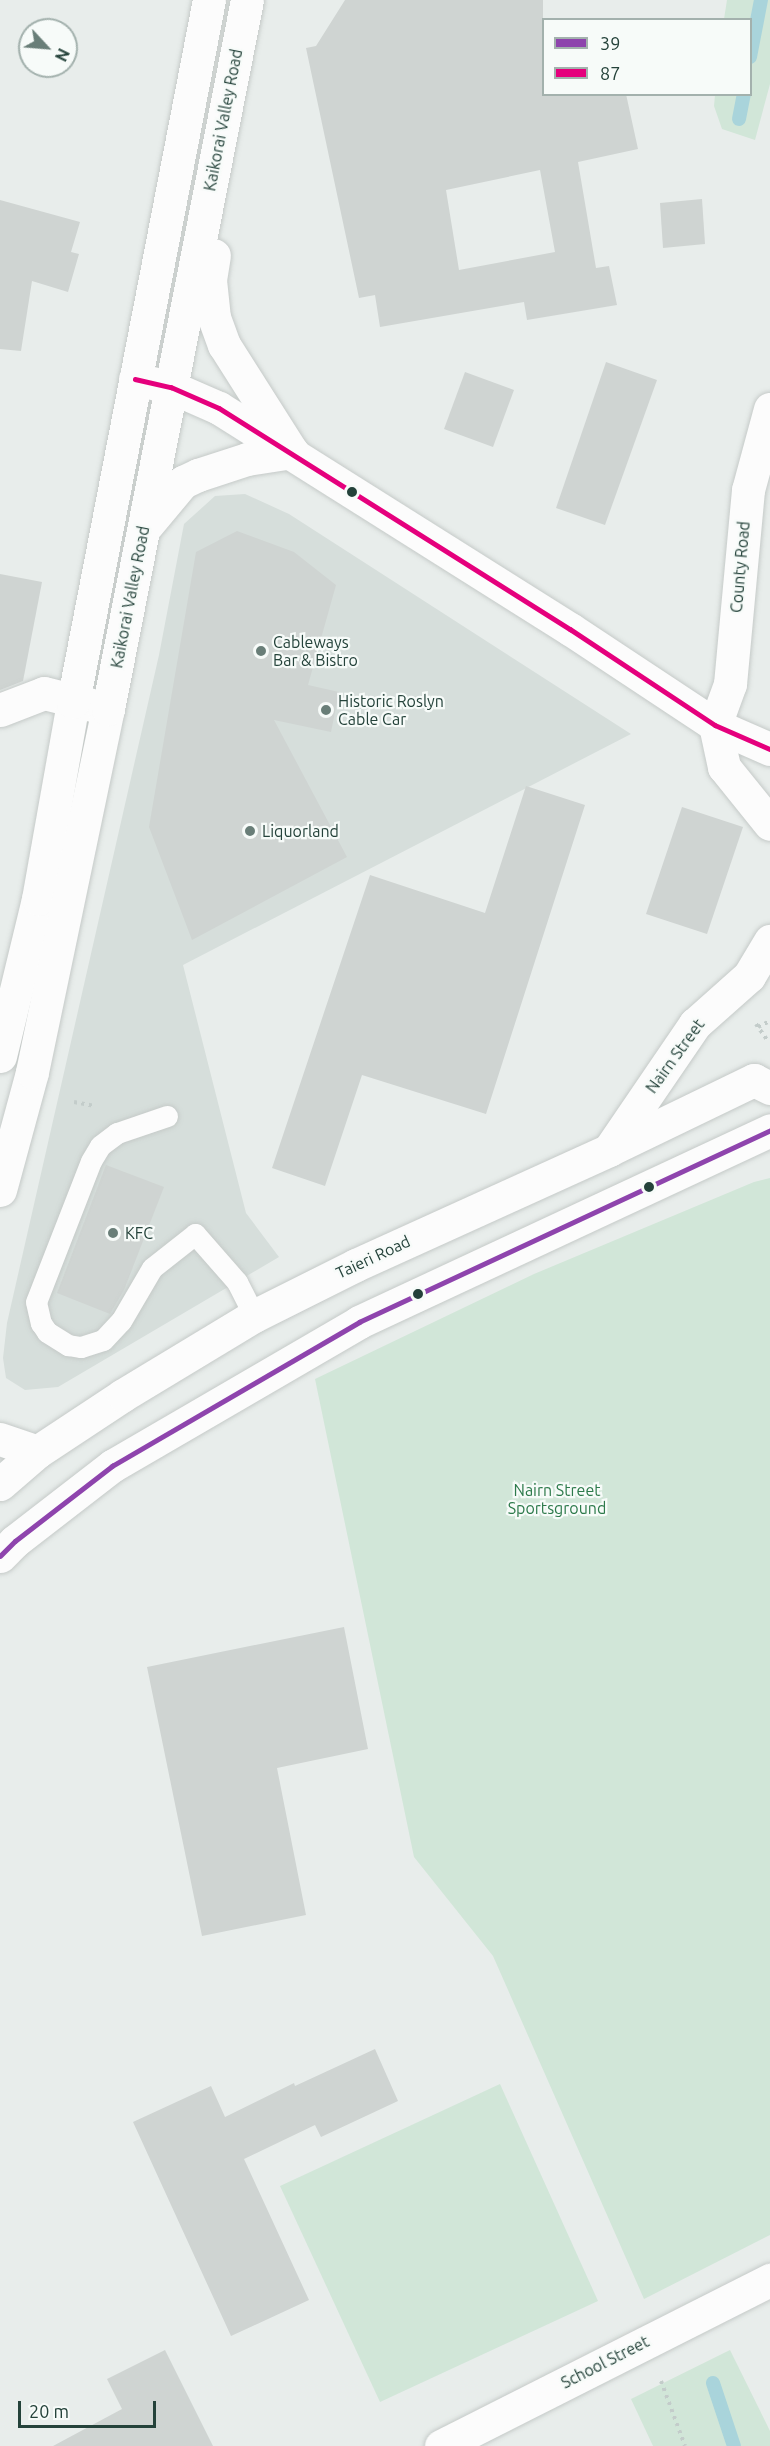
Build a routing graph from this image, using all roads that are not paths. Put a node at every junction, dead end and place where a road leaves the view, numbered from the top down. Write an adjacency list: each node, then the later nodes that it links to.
1 (209, 0): 4 (main road)
2 (247, 0): 5 (main road, Kaikorai Valley Road)
3 (254, 0): 7 (main road)
4 (135, 379): 5 (main road); 9 (main road)
5 (171, 387): 7 (main road); 8 (main road, Kaikorai Valley Road)
6 (770, 409): 12 (main road, County Road)
7 (292, 452): 8 (main road); 12 (main road)
8 (144, 529): 10 (main road, Kaikorai Valley Road)
9 (73, 702): 10 (main road); 11 (main road); 16 (main road)
10 (108, 709): 21 (main road, Kaikorai Valley Road)
11 (0, 710)
12 (715, 725): 13 (main road); 14 (main road)
13 (770, 749)
14 (770, 824)
15 (770, 941): 20 (main road, Nairn Street)
16 (0, 1056)
17 (770, 1088): 20 (main road, Taieri Road)
18 (167, 1116): 22 (lane)
19 (770, 1130): 26 (main road)
20 (609, 1150): 22 (main road, Taieri Road)
21 (0, 1191)
22 (254, 1316): 24 (main road, Taieri Road)
23 (0, 1439): 24 (main road)
24 (37, 1452): 25 (main road, Taieri Road)
25 (0, 1484)
26 (0, 1556)
27 (770, 2280): 28 (main road, School Street)
28 (441, 2446)

